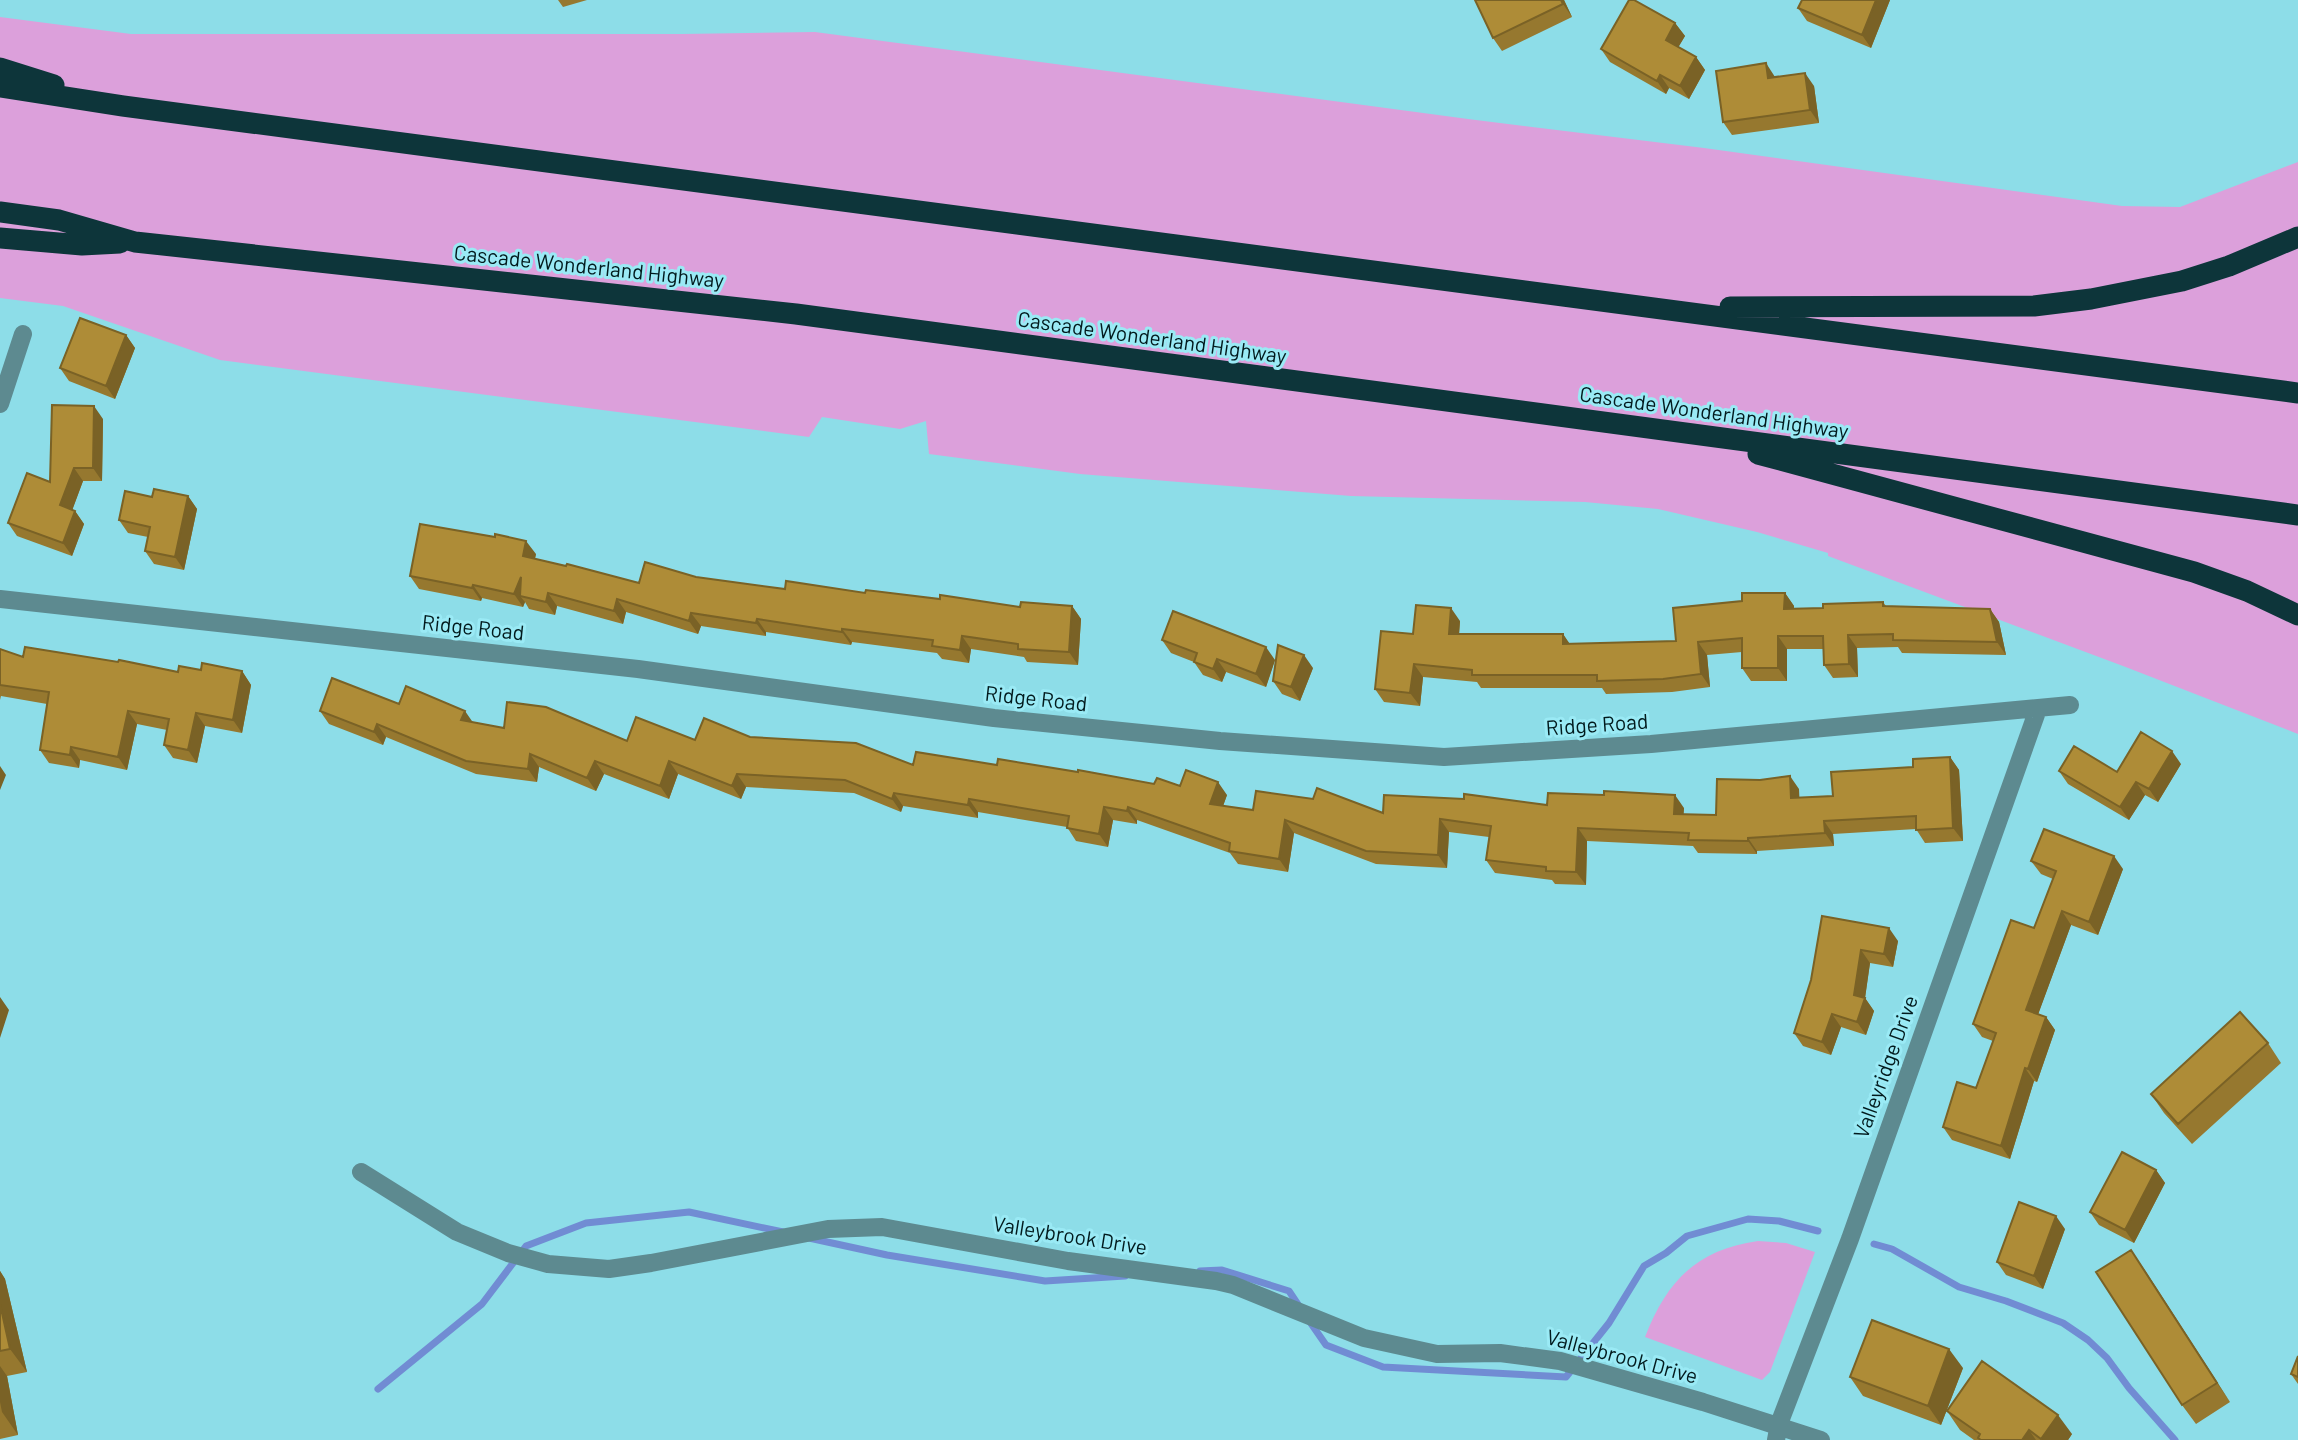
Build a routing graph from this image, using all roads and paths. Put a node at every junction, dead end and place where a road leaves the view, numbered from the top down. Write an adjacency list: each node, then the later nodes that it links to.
1 (0, 68): 3 (highway)
2 (0, 88): 3 (highway)
3 (123, 106): 8 (highway)
4 (0, 212): 7 (highway, Cascade Wonderland Highway)
5 (2298, 237): 8 (highway)
6 (0, 238): 7 (highway)
7 (135, 243): 12 (highway, Cascade Wonderland Highway)
8 (1654, 307): 10 (highway)
9 (23, 334): 11 (street)
10 (2298, 393)
11 (0, 404)
12 (1685, 434): 13 (highway, Cascade Wonderland Highway); 15 (highway)
13 (2298, 515)
14 (0, 598): 17 (street, Ridge Road)
15 (2298, 615)
16 (2070, 705): 17 (street, Ridge Road)
17 (2038, 709): 19 (street, Valleyridge Drive)
18 (360, 1172): 19 (street, Valleybrook Drive)
19 (1777, 1432): 20 (street, Valleybrook Drive)
20 (1821, 1440)

